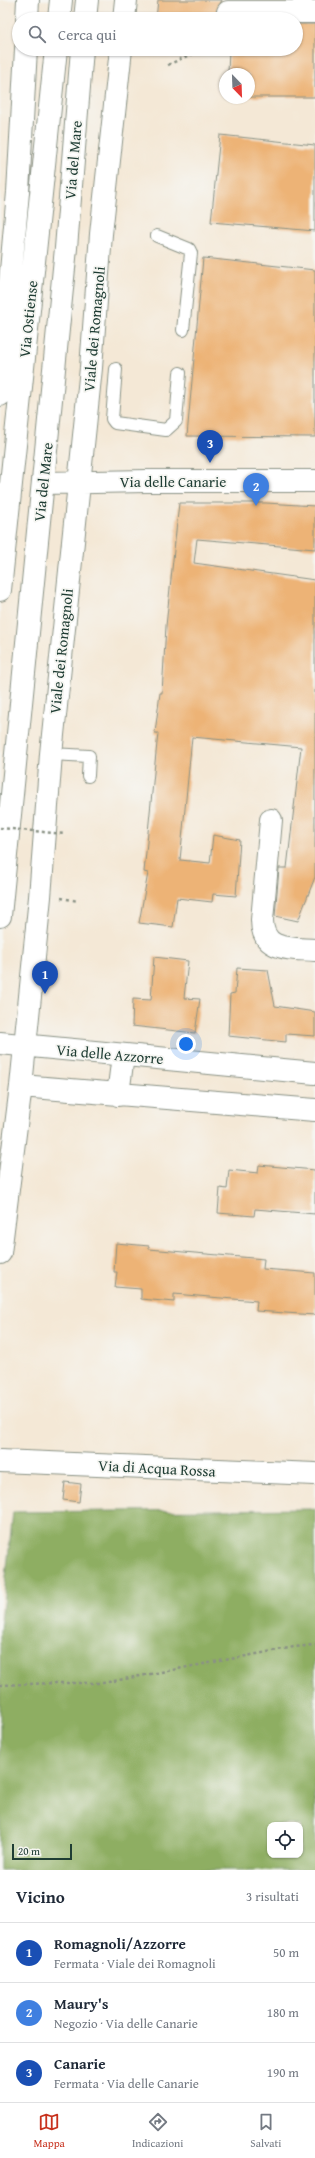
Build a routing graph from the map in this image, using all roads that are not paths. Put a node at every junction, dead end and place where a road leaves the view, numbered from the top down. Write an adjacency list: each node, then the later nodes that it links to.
1 (28, 0): 5 (street)
2 (60, 0): 6 (street)
3 (86, 0): 7 (street)
4 (126, 0): 8 (street)
5 (27, 12)
6 (59, 12)
7 (85, 12)
8 (125, 12)
9 (228, 12): 10 (street)
10 (315, 12)
11 (26, 56): 19 (street)
12 (55, 56): 24 (street, Via Ostiense)
13 (81, 56): 23 (street, Via del Mare)
14 (120, 56): 22 (street, Viale dei Romagnoli)
15 (157, 236): 16 (lane)
16 (183, 330)
17 (116, 369): 18 (lane)
18 (180, 373)
19 (0, 395)
20 (0, 461): 24 (street)
21 (315, 481): 22 (street, Via delle Canarie)
22 (80, 482): 23 (street); 26 (street, Viale dei Romagnoli)
23 (43, 483): 29 (street, Via del Mare)
24 (7, 514): 25 (street, Via Ostiense)
25 (0, 590)
26 (51, 754): 27 (lane); 32 (street, Viale dei Romagnoli)
27 (88, 776)
28 (271, 820): 30 (street)
29 (0, 916)
30 (315, 950)
31 (0, 1043): 32 (street, Via delle Azzorre)
32 (24, 1046): 33 (street, Via delle Azzorre); 35 (street, Viale dei Romagnoli)
33 (123, 1056): 34 (street, Via delle Azzorre); 36 (street)
34 (315, 1073)
35 (21, 1086): 36 (street); 38 (street, Viale dei Romagnoli)
36 (118, 1094): 37 (street)
37 (315, 1110)
38 (0, 1253)
39 (0, 1461): 40 (street, Via di Acqua Rossa)
40 (315, 1474)

